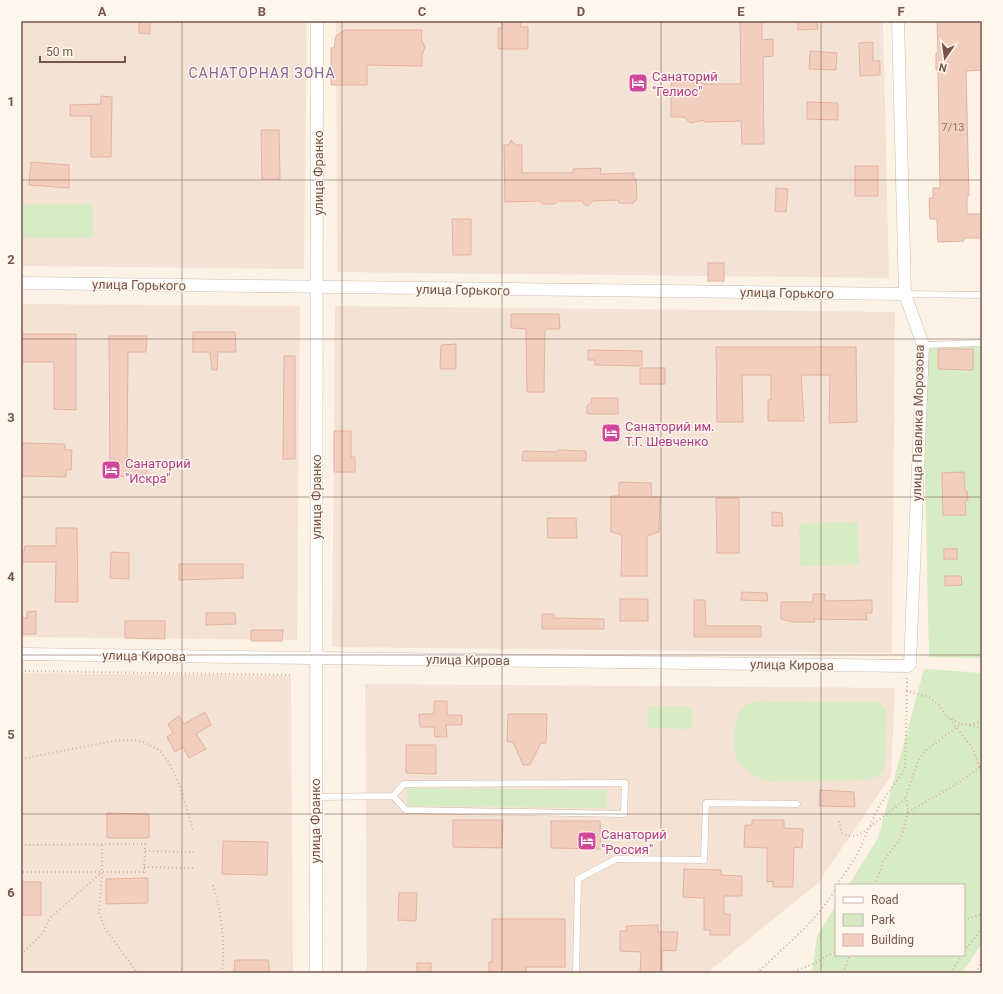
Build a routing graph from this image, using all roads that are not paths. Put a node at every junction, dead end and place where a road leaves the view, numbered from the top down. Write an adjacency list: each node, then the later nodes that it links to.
1 (317, 21): 4 (street, улица Франко)
2 (898, 21): 5 (street, улица Павлика Морозова)
3 (21, 283): 4 (street, улица Горького)
4 (318, 288): 5 (street, улица Горького); 10 (street, улица Франко)
5 (905, 294): 6 (lane); 8 (street, улица Павлика Морозова)
6 (982, 295)
7 (982, 343): 8 (lane)
8 (923, 345): 11 (street, улица Павлика Морозова)
9 (21, 654): 10 (street, улица Кирова)
10 (315, 658): 11 (street, улица Кирова); 13 (street, улица Франко)
11 (909, 663)
12 (393, 796): 12 (lane); 13 (lane)
13 (316, 797): 15 (street, улица Франко)
14 (797, 804): 16 (lane)
15 (316, 973)
16 (576, 973)

